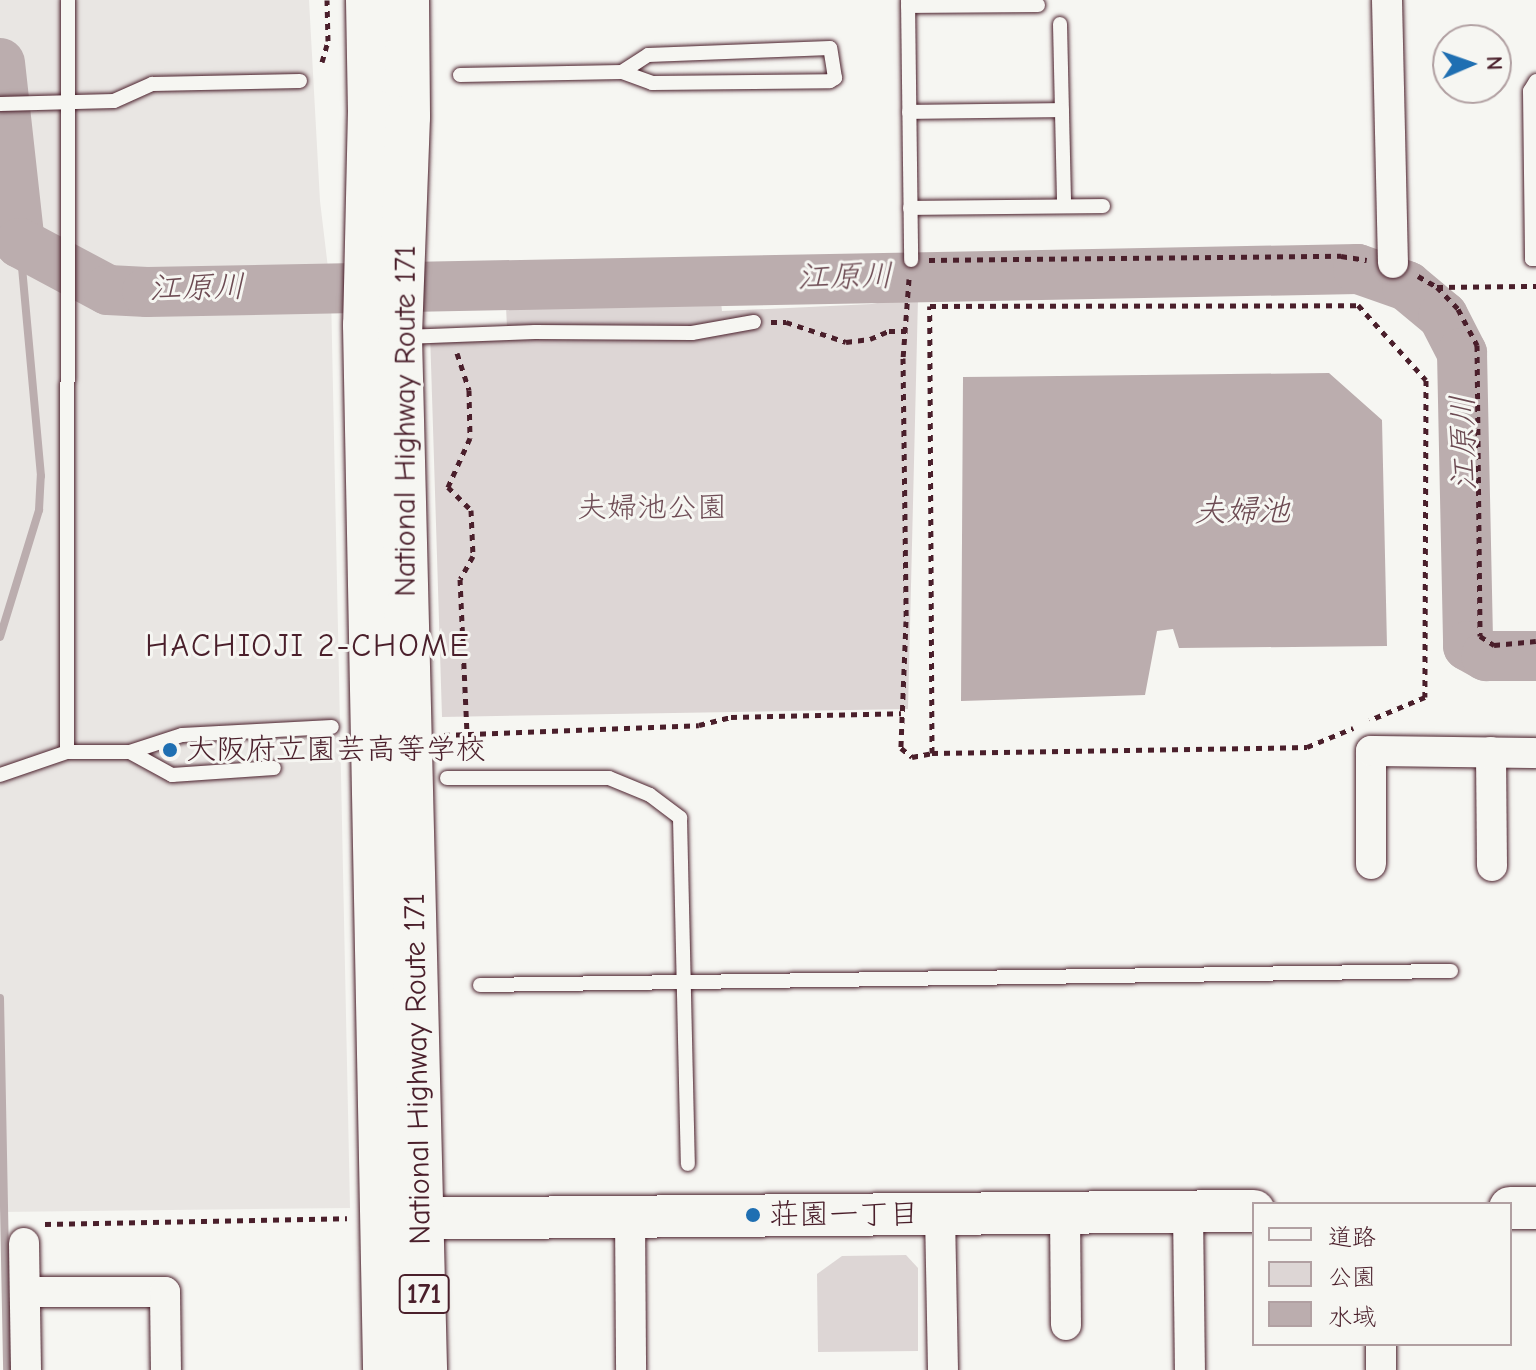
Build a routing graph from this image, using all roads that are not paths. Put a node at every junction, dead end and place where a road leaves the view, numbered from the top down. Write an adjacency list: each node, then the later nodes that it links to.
1 (68, 0): 12 (lane)
2 (368, 0): 45 (highway, National Highway Route 171 / 171)
3 (407, 0): 23 (highway, National Highway Route 171 / 171)
4 (1387, 0): 21 (street)
5 (908, 3): 6 (lane); 15 (lane)
6 (1038, 5)
7 (1060, 24): 14 (lane)
8 (622, 72): 8 (lane); 9 (lane)
9 (460, 75)
10 (300, 81): 12 (lane)
11 (1536, 81): 19 (lane)
12 (67, 101): 13 (lane); 25 (lane)
13 (0, 104)
14 (1062, 110): 15 (lane); 16 (lane)
15 (909, 112): 18 (lane)
16 (1064, 206): 17 (lane); 18 (lane)
17 (1103, 206)
18 (910, 208): 20 (lane)
19 (1536, 259)
20 (911, 260)
21 (1393, 263)
22 (754, 322): 23 (lane)
23 (400, 337): 45 (highway, National Highway Route 171 / 171)
24 (332, 727): 26 (lane)
25 (67, 752): 26 (lane); 30 (lane)
26 (130, 752): 29 (lane)
27 (1491, 752): 28 (street); 32 (street); 33 (street)
28 (1536, 753)
29 (274, 768)
30 (0, 775)
31 (447, 778): 35 (lane)
32 (1371, 864)
33 (1492, 866)
34 (1451, 971): 35 (lane)
35 (686, 983): 36 (lane); 37 (lane)
36 (480, 985)
37 (688, 1164)
38 (1512, 1208): 39 (street)
39 (1536, 1208)
40 (1188, 1211): 41 (street); 42 (street); 56 (street)
41 (1252, 1211)
42 (1065, 1212): 43 (street); 48 (street)
43 (940, 1214): 44 (street); 55 (street)
44 (630, 1216): 45 (street); 54 (street)
45 (388, 1219): 52 (highway, National Highway Route 171 / 171); 53 (highway, National Highway Route 171 / 171)
46 (32, 1234): 47 (street)
47 (25, 1292): 50 (street); 51 (street)
48 (1066, 1325)
49 (1381, 1346): 57 (street)
50 (26, 1370)
51 (166, 1370)
52 (385, 1370)
53 (425, 1370)
54 (631, 1370)
55 (943, 1370)
56 (1190, 1370)
57 (1381, 1370)

